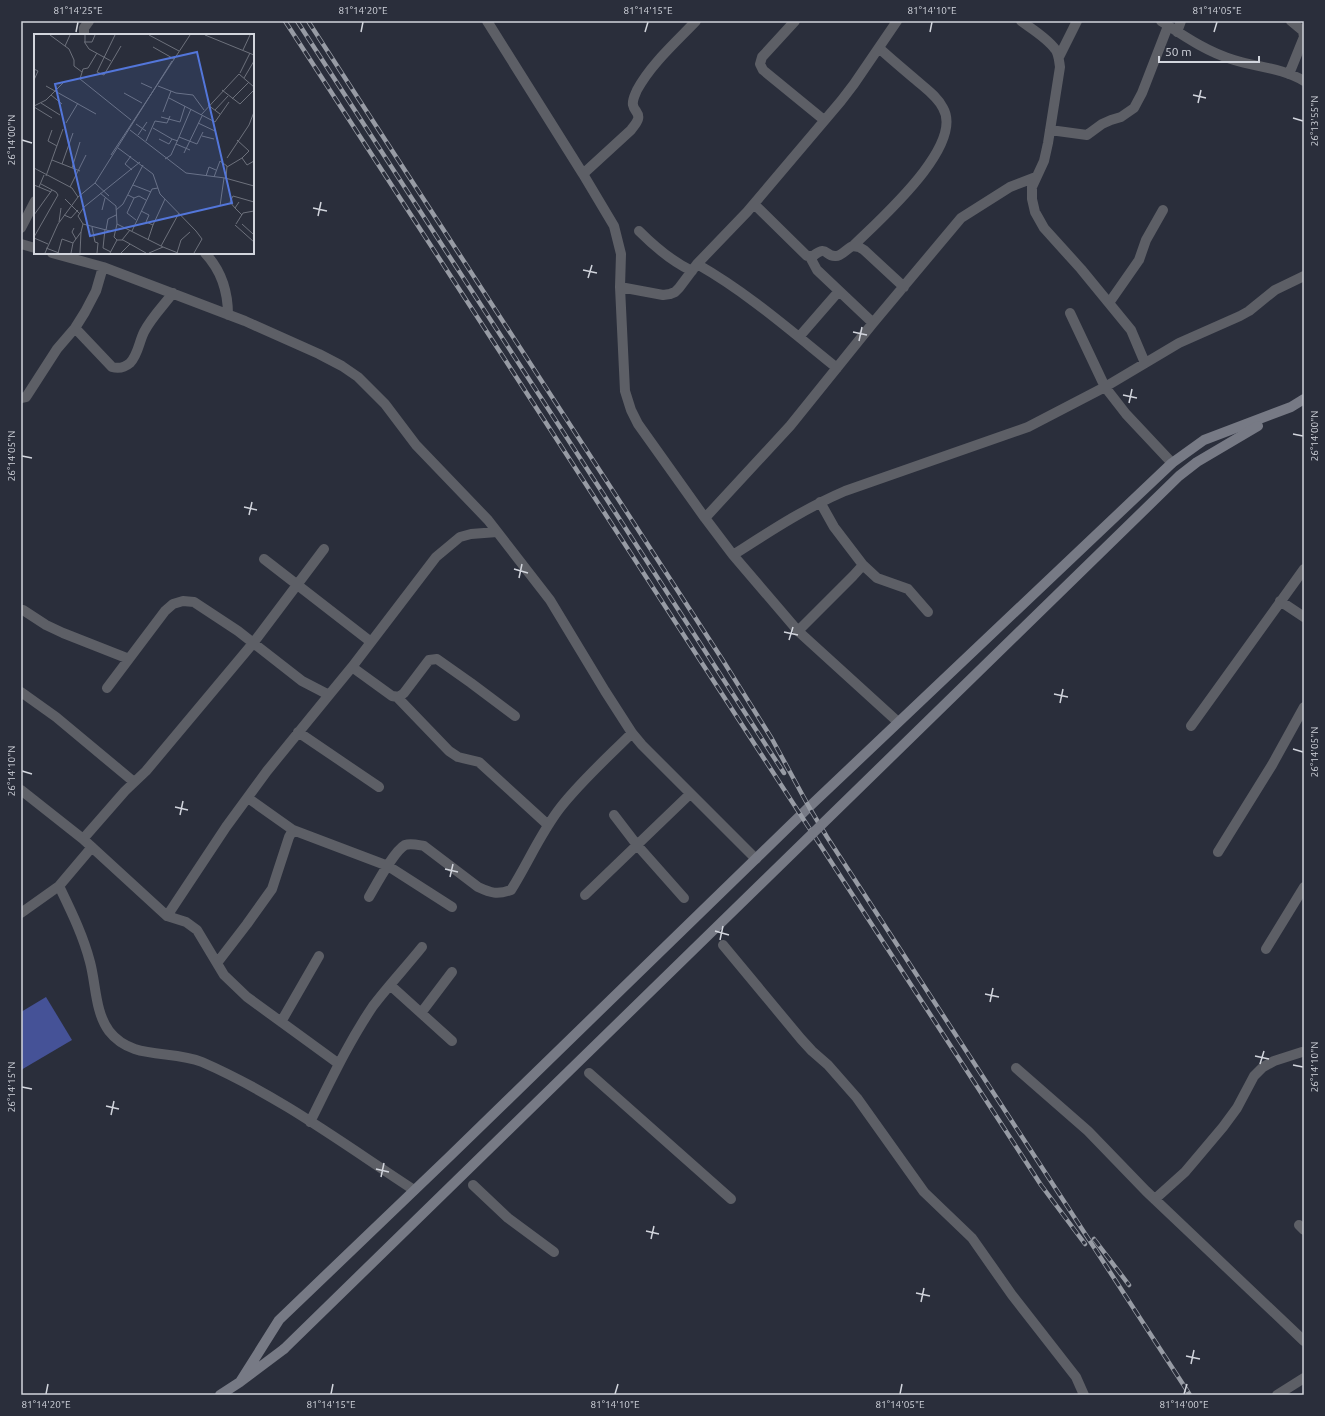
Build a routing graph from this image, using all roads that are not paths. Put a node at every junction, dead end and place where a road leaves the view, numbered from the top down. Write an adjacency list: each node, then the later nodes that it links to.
1 (89, 21): 12 (street)
2 (487, 21): 19 (street)
3 (696, 21): 19 (street)
4 (795, 21): 17 (street)
5 (897, 21): 13 (street)
6 (1021, 21): 14 (street)
7 (1077, 21): 14 (street)
8 (1181, 21): 11 (street)
9 (1291, 21): 15 (street)
10 (1164, 23): 11 (street); 18 (street)
11 (1177, 32): 15 (street)
12 (84, 34)
13 (878, 48): 17 (street); 27 (street)
14 (1059, 57): 18 (street)
15 (1289, 74): 16 (street)
16 (1304, 81)
17 (824, 120): 22 (street)
18 (1050, 130): 20 (street)
19 (583, 174): 35 (street)
20 (1036, 177): 36 (street); 39 (street)
21 (34, 203): 24 (street)
22 (754, 204): 31 (street); 33 (street)
23 (1163, 210): 39 (street)
24 (21, 228)
25 (639, 231): 33 (street)
26 (21, 244): 28 (street)
27 (853, 246): 31 (street); 36 (street)
28 (34, 248)
29 (56, 254): 32 (street)
30 (206, 254): 41 (street)
31 (810, 256): 37 (street)
32 (103, 267): 38 (street); 43 (street)
33 (694, 268): 35 (street); 44 (street)
34 (1304, 276): 45 (street)
35 (620, 287): 53 (street)
36 (904, 287): 42 (street)
37 (839, 291): 42 (street); 44 (street)
38 (173, 293): 41 (street); 43 (street)
39 (1109, 303): 45 (street)
40 (1070, 313): 47 (street)
41 (228, 315): 54 (street)
42 (873, 323): 46 (street)
43 (75, 328): 48 (street)
44 (799, 337): 46 (street)
45 (1145, 363): 47 (street)
46 (837, 368): 53 (street)
47 (1105, 387): 51 (street); 52 (street)
48 (21, 398)
49 (1304, 399): 50 (street)
50 (1291, 407): 51 (street); 124 (street, bridge)
51 (1172, 463): 76 (street)
52 (820, 502): 56 (street); 58 (street)
53 (705, 518): 56 (street)
54 (497, 532): 67 (street); 79 (street)
55 (324, 549): 60 (street)
56 (733, 555): 65 (street)
57 (264, 559): 60 (street)
58 (863, 565): 63 (street); 65 (street)
59 (1304, 569): 61 (street)
60 (297, 584): 66 (street); 67 (street)
61 (1280, 600): 64 (street); 77 (street)
62 (23, 610): 68 (street)
63 (928, 612)
64 (1304, 617)
65 (798, 631): 76 (street)
66 (254, 642): 68 (street); 72 (street); 80 (street)
67 (371, 642): 69 (street)
68 (129, 659): 70 (street)
69 (352, 667): 72 (street); 73 (street)
70 (107, 688)
71 (21, 692): 80 (street)
72 (328, 695): 78 (street)
73 (397, 697): 75 (street); 86 (street)
74 (1304, 707): 91 (street)
75 (515, 716)
76 (898, 722): 92 (street)
77 (1191, 726)
78 (298, 732): 81 (street); 84 (street)
79 (632, 732): 83 (street); 86 (street)
80 (134, 782): 88 (street)
81 (379, 787)
82 (21, 791): 88 (street)
83 (690, 794): 89 (street); 92 (street)
84 (248, 798): 87 (street); 101 (street)
85 (614, 815): 89 (street)
86 (548, 825): 93 (street)
87 (293, 830): 93 (street); 106 (street)
88 (83, 839): 90 (street)
89 (637, 845): 96 (street); 98 (street)
90 (92, 847): 94 (street); 101 (street)
91 (1218, 852)
92 (756, 859): 118 (street)
93 (388, 866): 97 (street); 99 (street)
94 (60, 886): 100 (street); 116 (street)
95 (1304, 887): 104 (street)
96 (585, 895)
97 (369, 897)
98 (684, 898)
99 (452, 907)
100 (21, 913)
101 (167, 916): 106 (street)
102 (722, 945): 126 (street)
103 (422, 947): 108 (street)
104 (1266, 950)
105 (319, 956): 110 (street)
106 (218, 963): 110 (street)
107 (452, 972): 109 (street)
108 (390, 985): 109 (street); 113 (street)
109 (421, 1013): 111 (street)
110 (281, 1022): 113 (street)
111 (452, 1041)
112 (1302, 1052): 120 (street)
113 (339, 1064): 116 (street)
114 (1016, 1068): 120 (street)
115 (589, 1073): 119 (street)
116 (310, 1122): 118 (street)
117 (473, 1185): 121 (street)
118 (414, 1190): 124 (street)
119 (731, 1199)
120 (1155, 1199): 122 (street)
121 (554, 1252)
122 (1304, 1341)
123 (1304, 1378): 127 (street)
124 (240, 1382): 125 (street)
125 (222, 1394)
126 (1084, 1395)
127 (1277, 1395)

